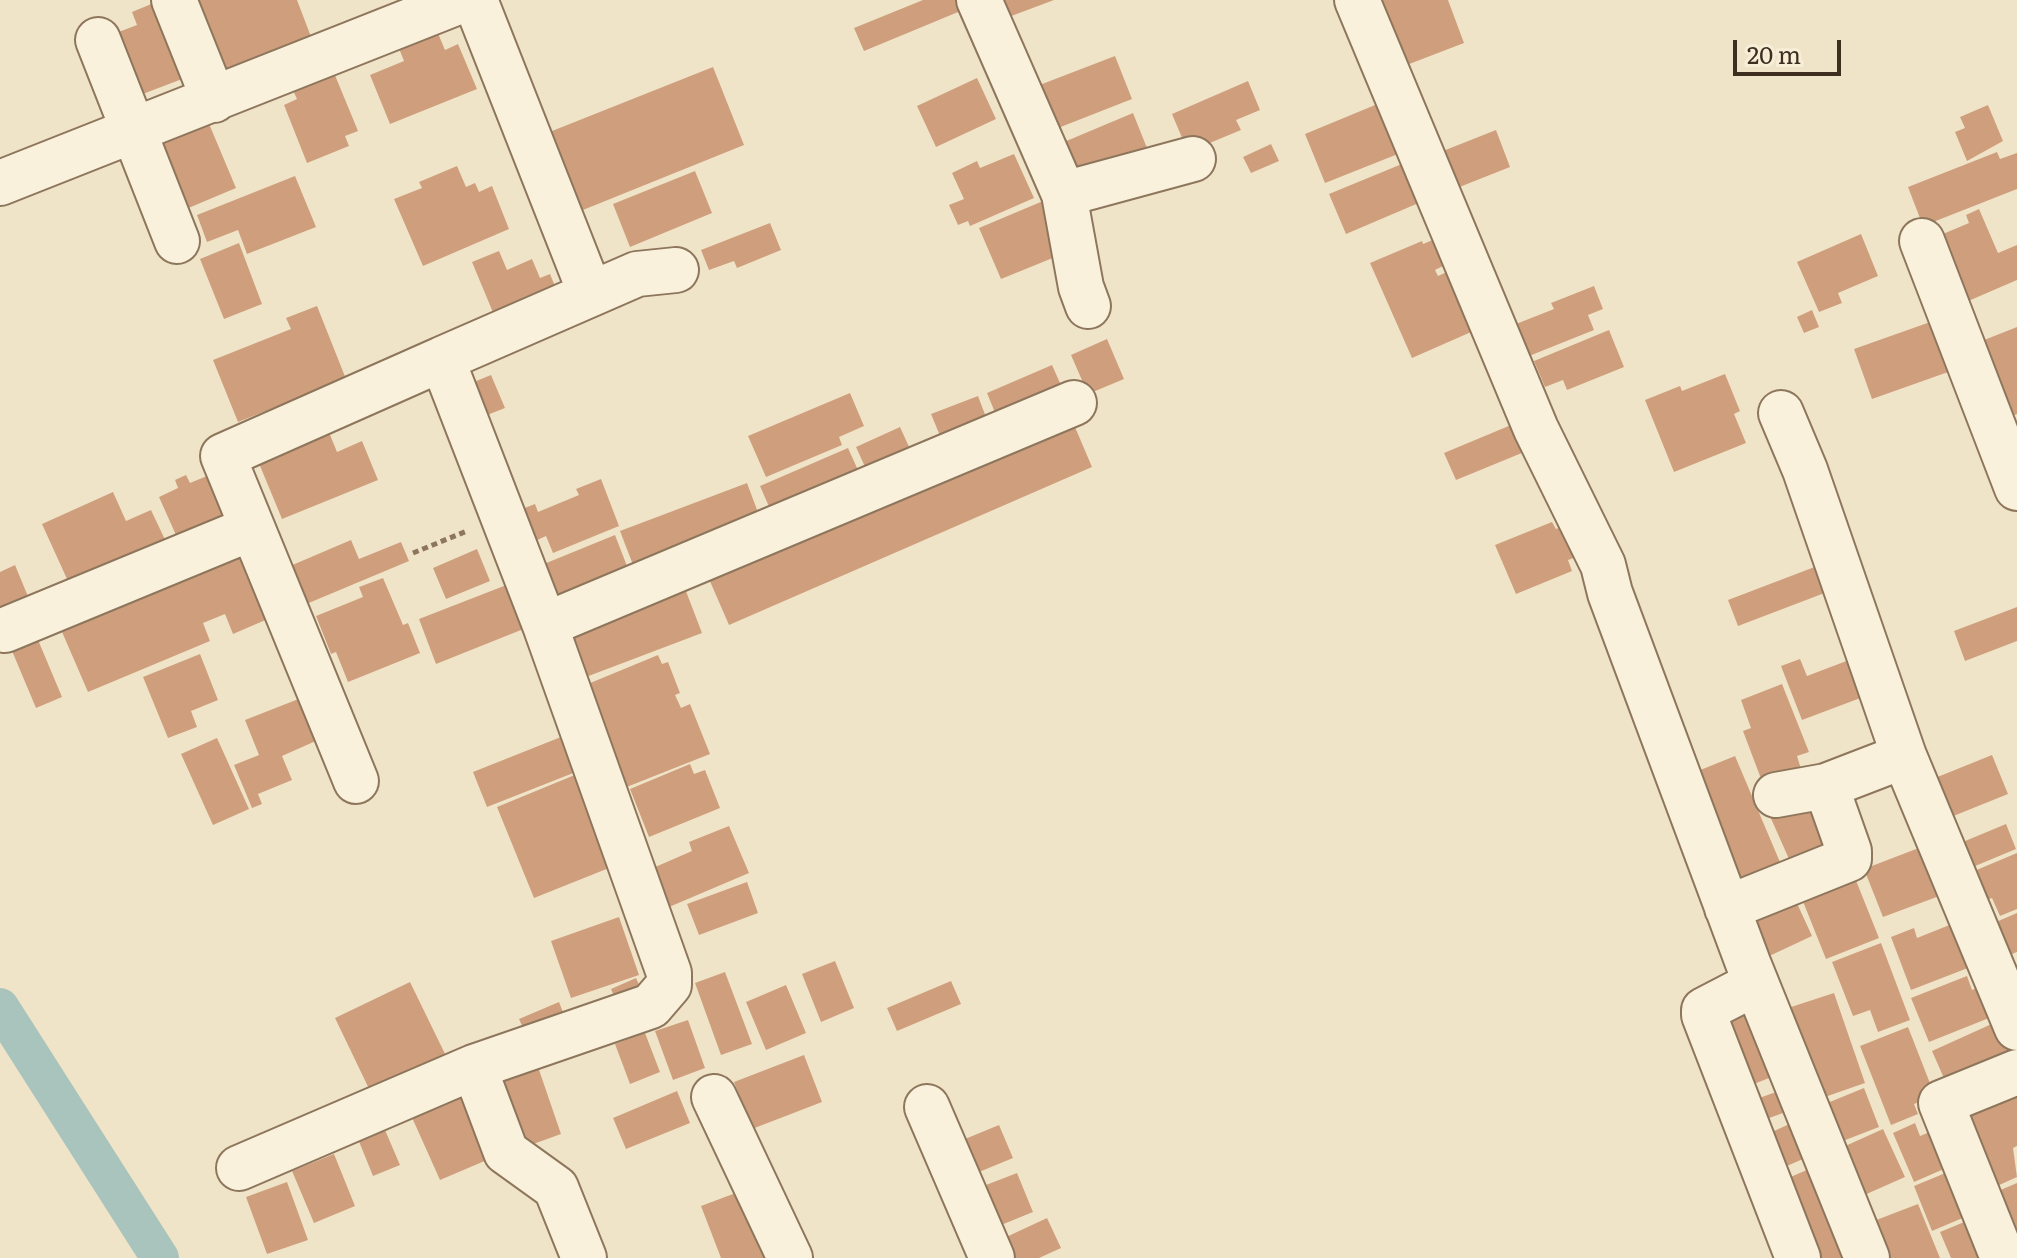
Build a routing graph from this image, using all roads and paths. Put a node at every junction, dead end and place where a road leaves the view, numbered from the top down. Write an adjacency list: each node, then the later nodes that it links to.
1 (174, 0): 7 (street)
2 (463, 0): 7 (street)
3 (475, 0): 15 (street)
4 (979, 0): 11 (street)
5 (1357, 0): 30 (street)
6 (98, 40): 8 (street)
7 (214, 100): 8 (street)
8 (134, 132): 10 (street); 12 (street)
9 (1193, 159): 11 (street)
10 (0, 183)
11 (1064, 194): 16 (street)
12 (177, 241)
13 (1922, 241): 20 (street)
14 (676, 270): 15 (street)
15 (590, 292): 17 (street)
16 (1088, 306)
17 (442, 359): 21 (street); 22 (street)
18 (1074, 403): 24 (street)
19 (1781, 413): 26 (street)
20 (2017, 488)
21 (505, 515): 23 (path); 24 (street)
22 (252, 528): 25 (street); 27 (street)
23 (413, 553)
24 (545, 625): 33 (street)
25 (5, 630)
26 (1904, 756): 28 (street); 32 (street)
27 (356, 781)
28 (1826, 786): 29 (street); 30 (street)
29 (1776, 795)
30 (1727, 908): 31 (street)
31 (1756, 983): 41 (street); 42 (street)
32 (2017, 1028)
33 (474, 1067): 37 (street); 38 (street)
34 (2017, 1072): 43 (street)
35 (714, 1097): 39 (street)
36 (927, 1107): 40 (street)
37 (239, 1168)
38 (584, 1258)
39 (790, 1258)
40 (992, 1258)
41 (1798, 1258)
42 (1867, 1258)
43 (2003, 1258)

